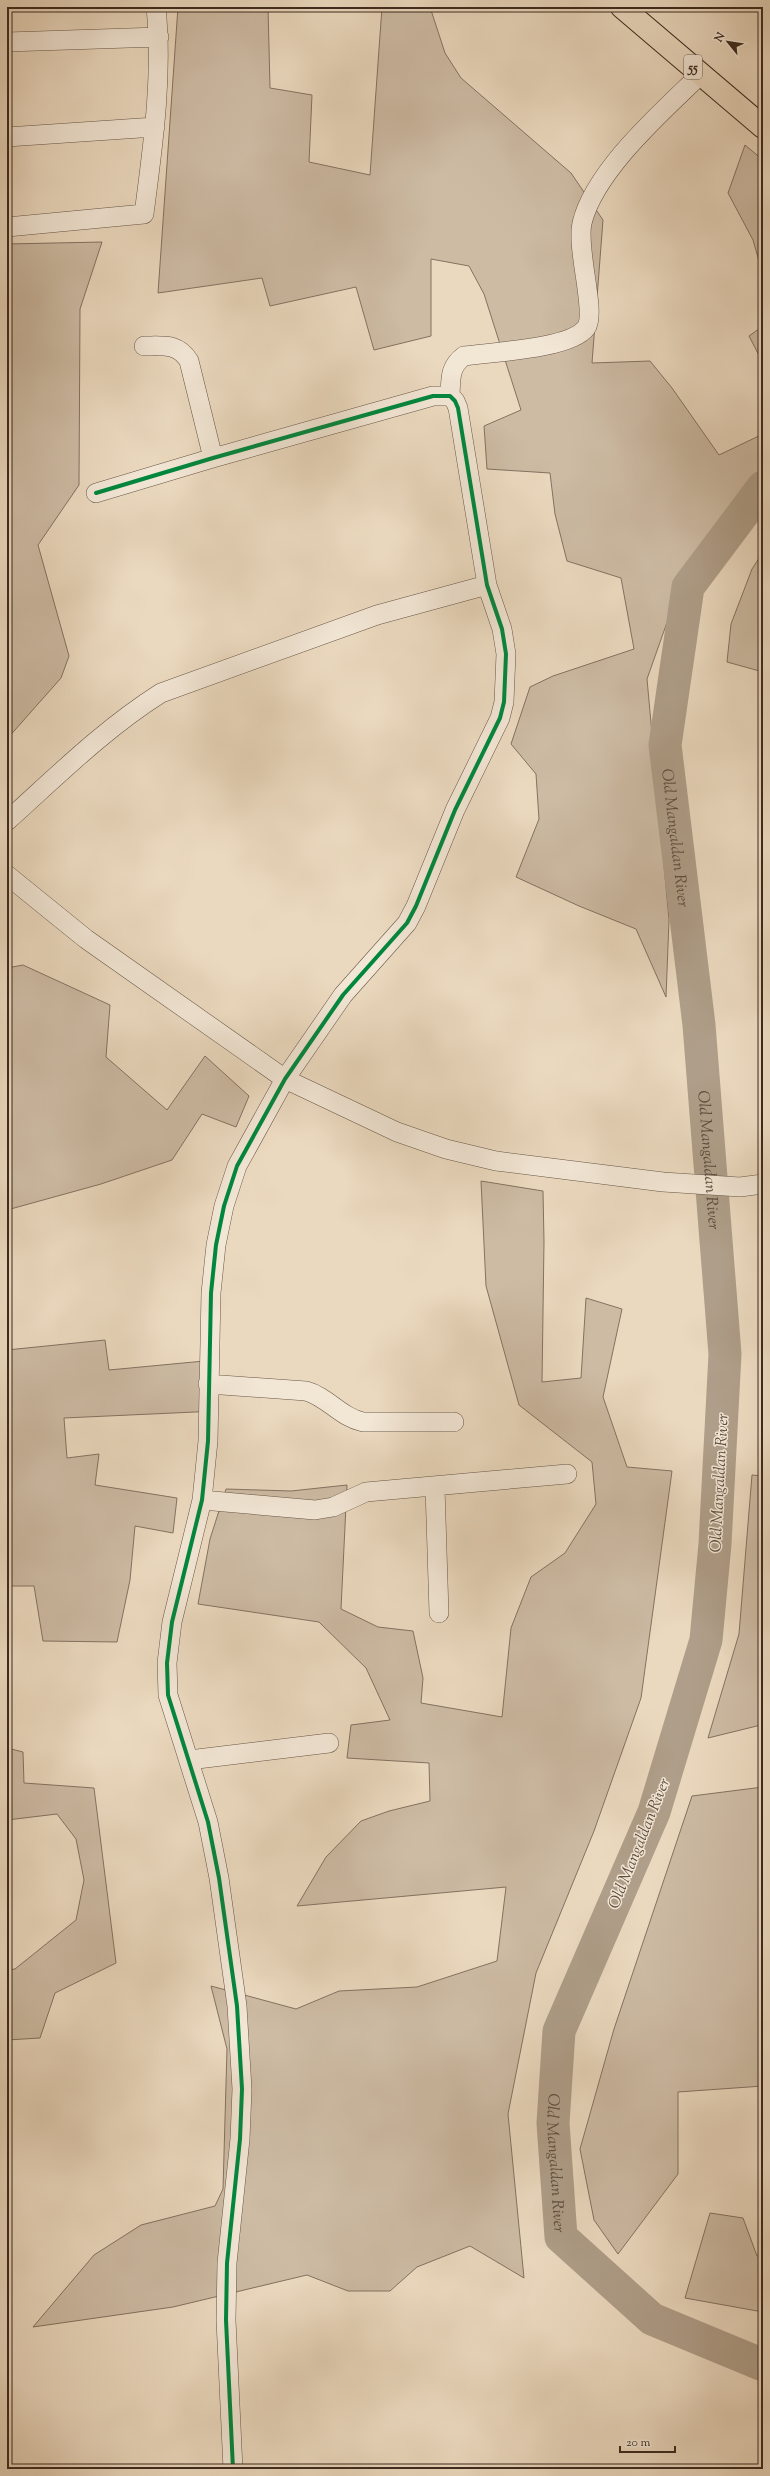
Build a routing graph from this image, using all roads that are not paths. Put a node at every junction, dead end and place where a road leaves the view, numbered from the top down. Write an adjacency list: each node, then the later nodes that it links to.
1 (156, 7): 3 (street)
2 (622, 7): 5 (highway, 55)
3 (159, 37): 4 (street); 6 (street)
4 (7, 42)
5 (701, 74): 7 (highway, 55); 11 (street)
6 (156, 127): 8 (street); 9 (street)
7 (763, 127)
8 (7, 137)
9 (7, 228)
10 (144, 346): 12 (street)
11 (450, 396): 12 (street); 14 (street)
12 (212, 458): 13 (street)
13 (96, 494)
14 (487, 585): 15 (street); 17 (street)
15 (7, 821)
16 (7, 875): 17 (street)
17 (285, 1078): 18 (street); 19 (street)
18 (763, 1184)
19 (208, 1384): 20 (street); 23 (street)
20 (454, 1422)
21 (567, 1474): 22 (street)
22 (434, 1487): 23 (street); 24 (street)
23 (202, 1500): 26 (street)
24 (439, 1613)
25 (329, 1743): 26 (street)
26 (189, 1760): 27 (street)
27 (233, 2469)

